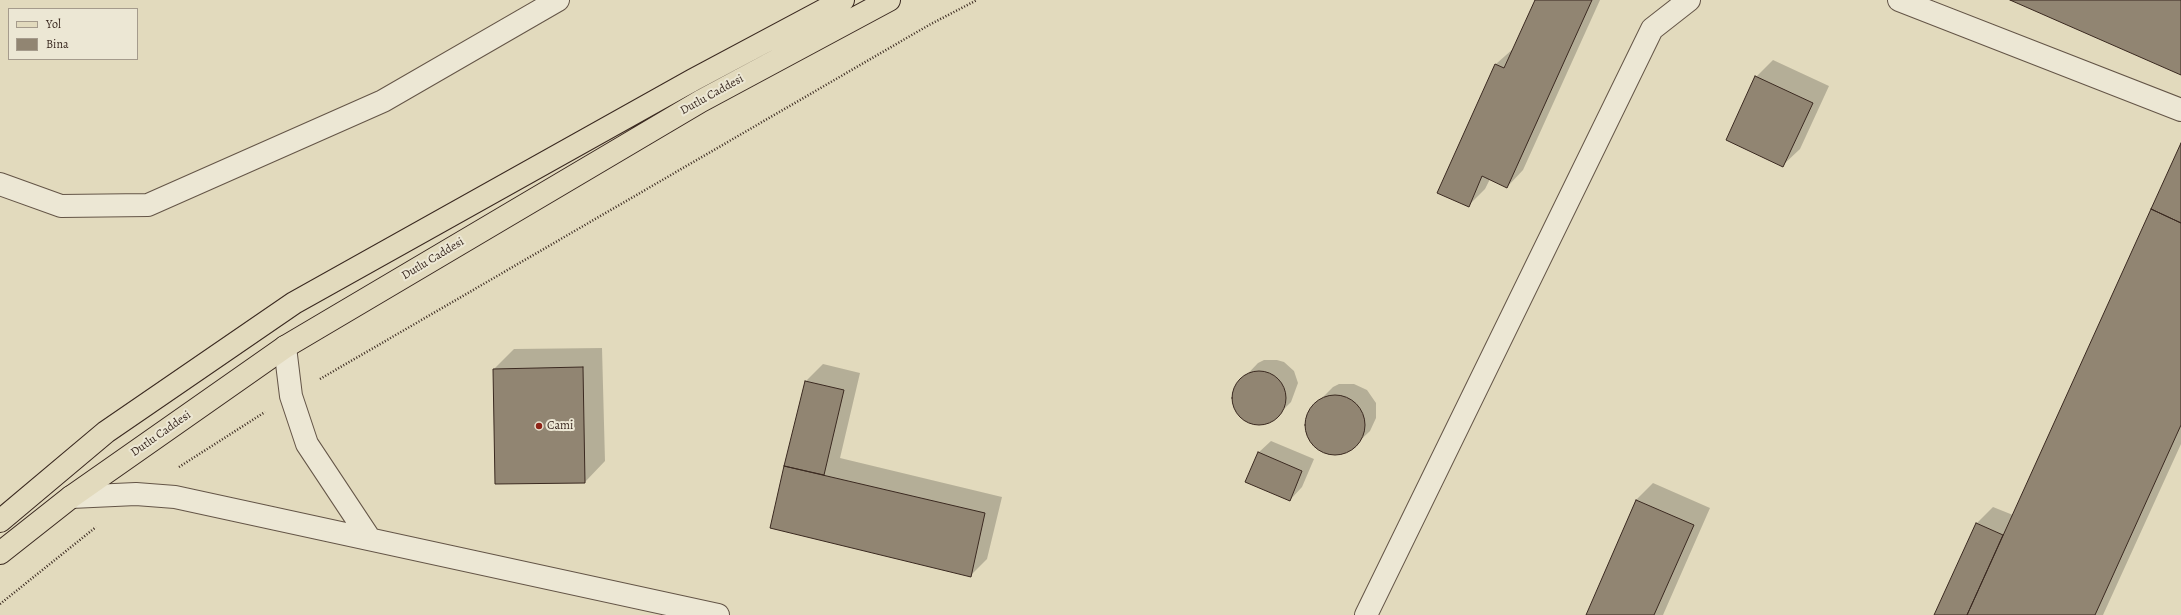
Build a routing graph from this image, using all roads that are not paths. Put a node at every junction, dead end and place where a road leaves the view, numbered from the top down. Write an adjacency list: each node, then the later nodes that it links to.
1 (558, 0): 7 (street)
2 (843, 0): 10 (main road, Dutlu Caddesi)
3 (889, 0): 8 (main road, Dutlu Caddesi)
4 (1689, 0): 14 (street)
5 (1899, 0): 6 (street)
6 (2181, 110)
7 (0, 184)
8 (285, 347): 9 (main road, Dutlu Caddesi); 11 (street)
9 (71, 497): 11 (street); 12 (main road, Dutlu Caddesi)
10 (0, 521)
11 (370, 539): 13 (street)
12 (0, 553)
13 (718, 615)
14 (1366, 615)

